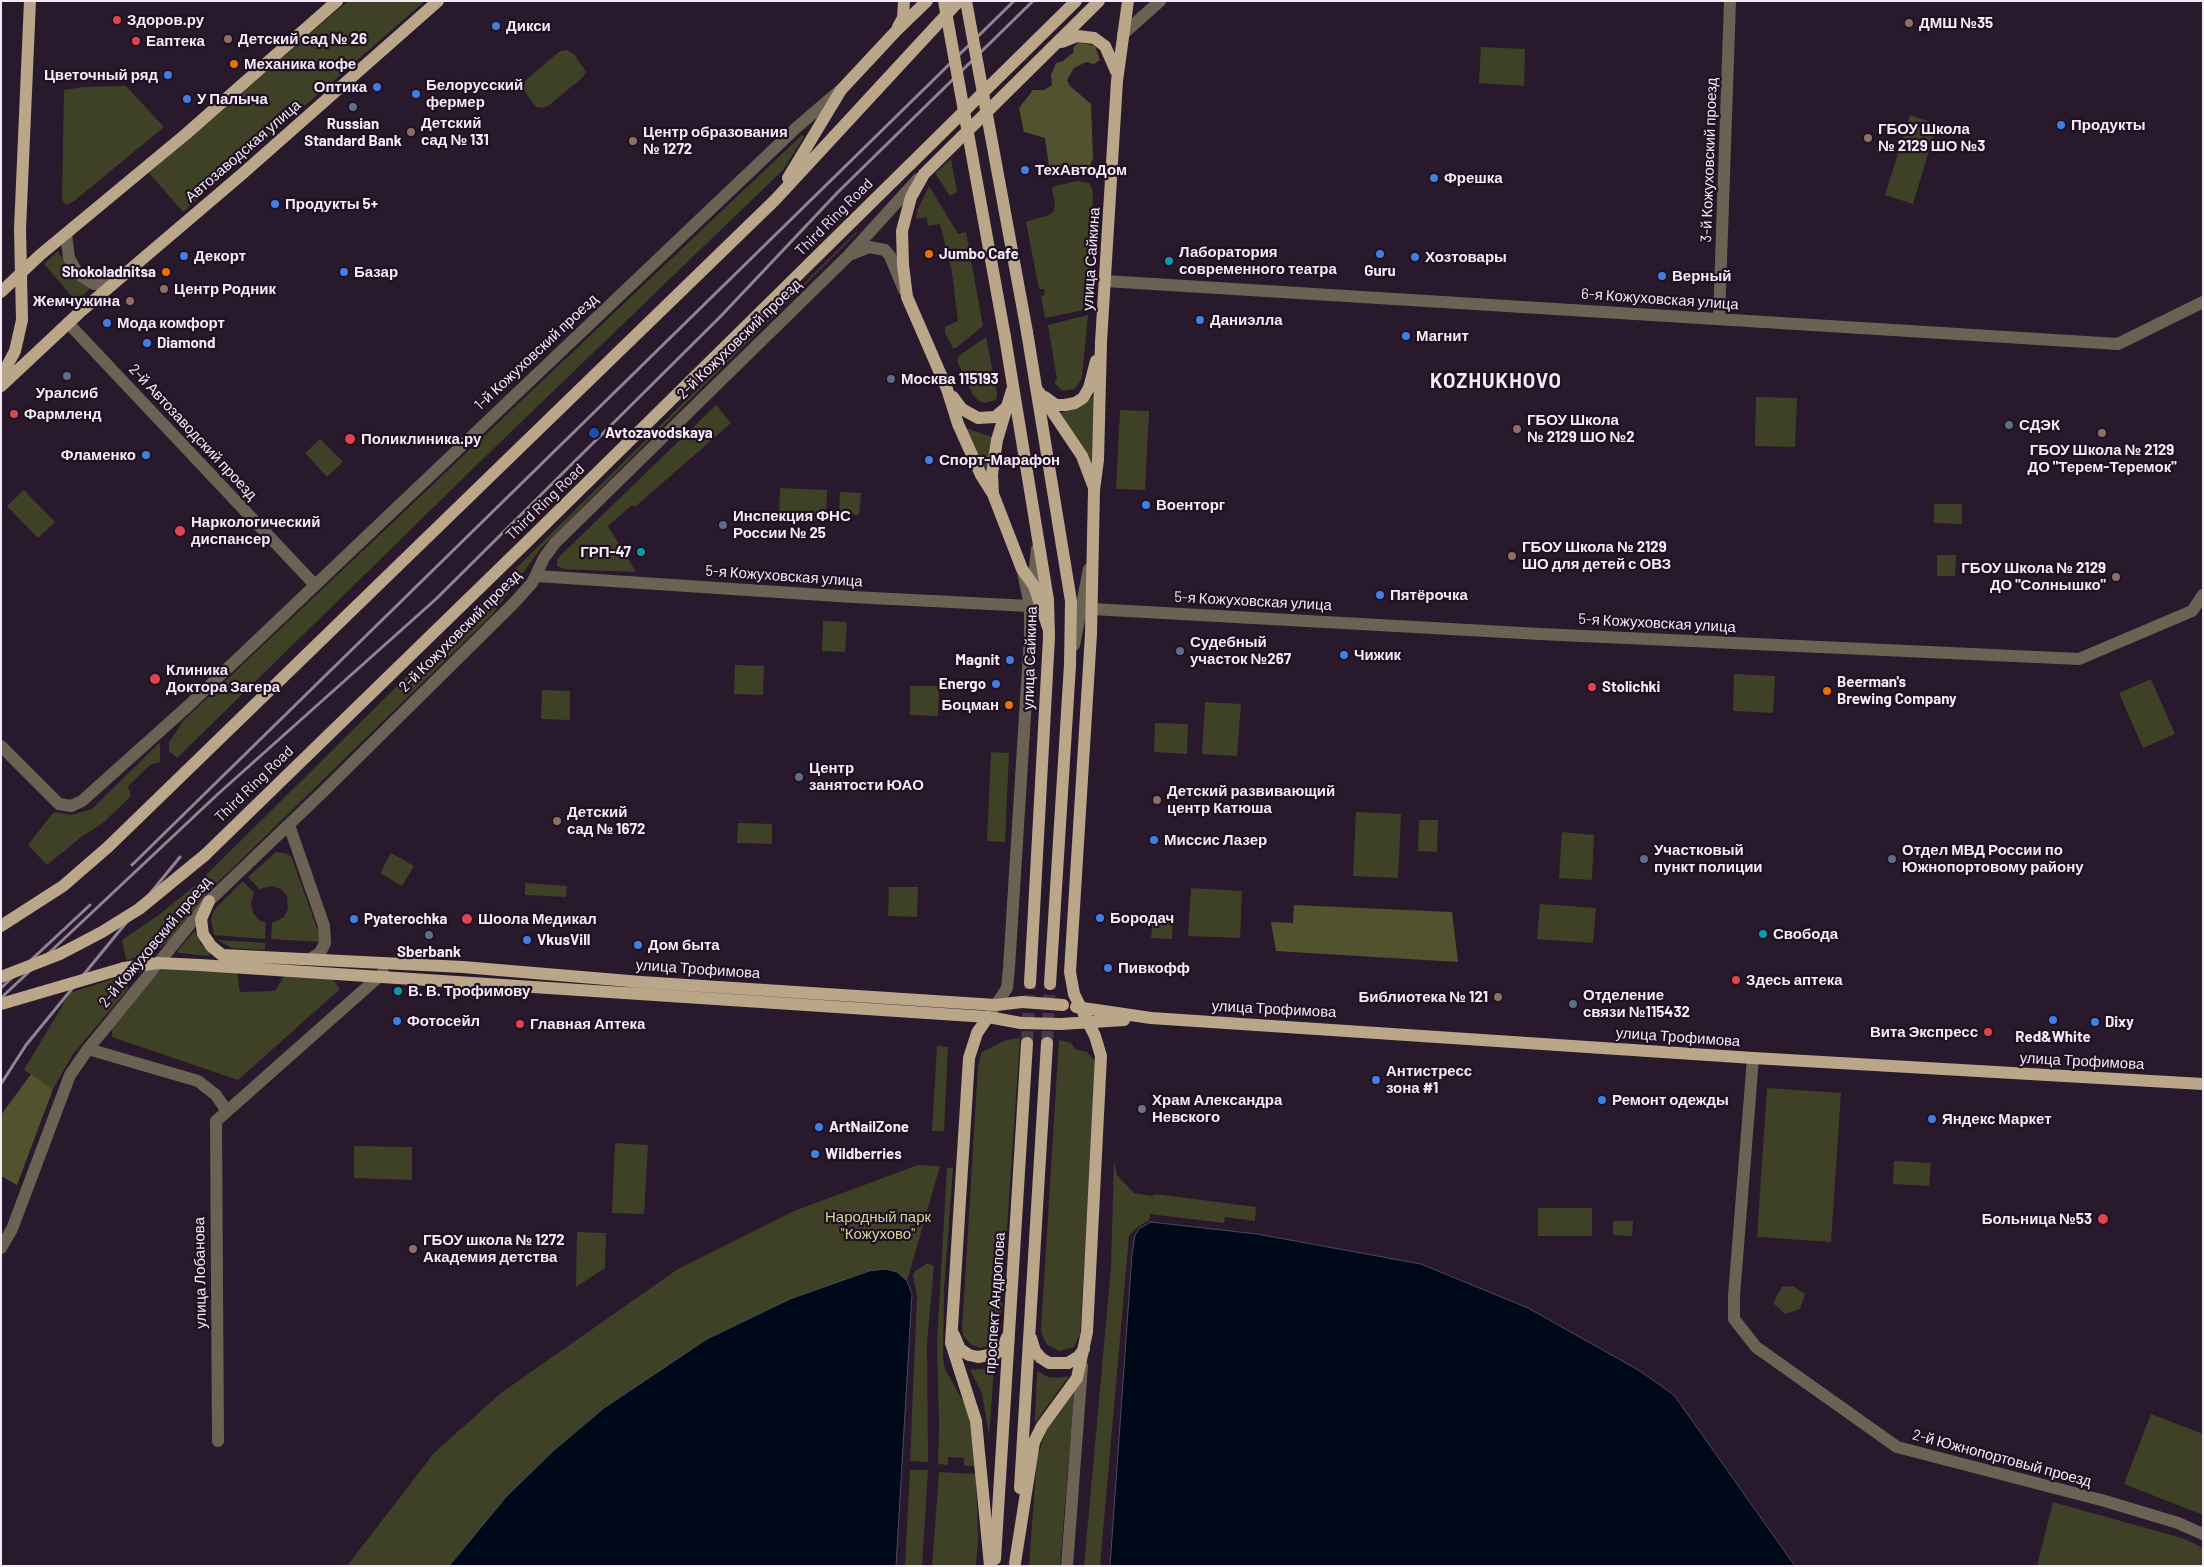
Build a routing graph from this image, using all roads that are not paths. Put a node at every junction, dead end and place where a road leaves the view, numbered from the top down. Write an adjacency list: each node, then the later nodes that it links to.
1 (30, 1): 24 (main road)
2 (338, 1): 22 (main road)
3 (438, 1): 26 (main road, Автозаводская улица)
4 (904, 1): 15 (main road)
5 (913, 1): 14 (main road)
6 (944, 1): 34 (main road, улица Сайкина, bridge)
7 (959, 1): 21 (main road)
8 (966, 1): 37 (main road, улица Сайкина, bridge)
9 (1076, 1): 60 (main road, Third Ring Road, bridge)
10 (1099, 1): 17 (main road, 2-й Кожуховский проезд)
11 (1128, 1): 16 (main road, улица Сайкина)
12 (1160, 1): 16 (street)
13 (1730, 1): 30 (street, 3-й Кожуховский проезд)
14 (927, 2): 15 (main road, 1-й Кожуховский проезд)
15 (897, 30): 19 (main road, 1-й Кожуховский проезд)
16 (1123, 34): 18 (main road, улица Сайкина)
17 (1057, 44): 18 (main road); 20 (main road, 2-й Кожуховский проезд)
18 (1117, 81): 25 (main road, улица Сайкина)
19 (841, 90): 21 (main road); 45 (street, 1-й Кожуховский проезд)
20 (924, 174): 23 (street, 2-й Кожуховский проезд); 28 (main road)
21 (775, 200): 55 (main road)
22 (66, 234): 24 (main road); 26 (street)
23 (848, 256): 28 (street); 44 (street, 2-й Кожуховский проезд)
24 (21, 273): 27 (main road); 33 (main road)
25 (1105, 281): 30 (street, 6-я Кожуховская улица); 32 (main road, улица Сайкина)
26 (112, 285): 31 (main road, Автозаводская улица)
27 (1, 292)
28 (907, 297): 36 (main road)
29 (2203, 302): 30 (street, 6-я Кожуховская улица)
30 (1719, 319)
31 (68, 323): 35 (main road, Автозаводская улица); 45 (street, 2-й Автозаводский проезд)
32 (1101, 342): 37 (main road); 39 (main road, улица Сайкина)
33 (1, 377)
34 (1013, 377): 38 (main road); 41 (main road, улица Сайкина)
35 (1, 386)
36 (947, 388): 38 (main road); 40 (main road)
37 (1038, 390): 39 (main road); 51 (main road, улица Сайкина)
38 (1009, 404): 40 (main road)
39 (1094, 490): 42 (main road, улица Сайкина)
40 (993, 494): 43 (main road)
41 (1038, 528): 46 (street); 50 (main road, улица Сайкина)
42 (1092, 556): 49 (main road); 51 (street, улица Сайкина)
43 (1022, 569): 46 (main road); 48 (street)
44 (537, 576): 48 (street, 5-я Кожуховская улица); 53 (street, 2-й Кожуховский проезд)
45 (314, 584): 52 (street, 1-й Кожуховский проезд)
46 (1034, 586): 48 (street); 50 (main road)
47 (2203, 595): 49 (street, 5-я Кожуховская улица)
48 (1030, 606): 66 (street)
49 (1092, 609): 67 (main road)
50 (1049, 630): 62 (main road, улица Сайкина)
51 (1070, 665): 63 (main road, улица Сайкина)
52 (1, 746)
53 (288, 825): 54 (street, 2-й Кожуховский проезд); 56 (street)
54 (209, 901): 56 (main road, улица Трофимова); 57 (street, 2-й Кожуховский проезд)
55 (1, 926)
56 (310, 959): 58 (main road, улица Трофимова)
57 (158, 963): 59 (main road, улица Трофимова); 61 (main road, улица Трофимова); 64 (street, 2-й Кожуховский проезд)
58 (394, 963): 61 (street); 66 (main road, улица Трофимова)
59 (124, 968): 64 (street); 65 (main road, улица Трофимова, bridge)
60 (1, 977)
61 (378, 977): 68 (main road, улица Трофимова); 76 (street)
62 (1030, 983)
63 (1050, 984)
64 (138, 988): 73 (street, 2-й Кожуховский проезд)
65 (1, 1004)
66 (996, 1005): 67 (main road, улица Трофимова, bridge); 68 (street)
67 (1082, 1008): 69 (main road, улица Трофимова); 70 (main road)
68 (988, 1017): 70 (main road, улица Трофимова, bridge); 78 (main road)
69 (1151, 1018): 70 (main road, улица Трофимова); 74 (main road, улица Трофимова)
70 (1088, 1022): 81 (main road)
71 (1027, 1043): 79 (main road, проспект Андропова)
72 (1047, 1043): 80 (main road)
73 (88, 1049): 76 (street); 77 (street, 2-й Кожуховский проезд)
74 (1753, 1058): 75 (main road, улица Трофимова); 83 (street, 2-й Южнопортовый проезд)
75 (2203, 1084)
76 (226, 1110): 82 (street, улица Лобанова)
77 (1, 1248)
78 (952, 1319): 79 (main road); 85 (main road)
79 (1010, 1327): 86 (main road, проспект Андропова)
80 (1029, 1328): 81 (main road); 84 (main road)
81 (1084, 1349): 84 (main road); 87 (street)
82 (218, 1441)
83 (2203, 1534)
84 (1015, 1564)
85 (990, 1566)
86 (995, 1566)
87 (1067, 1566)

